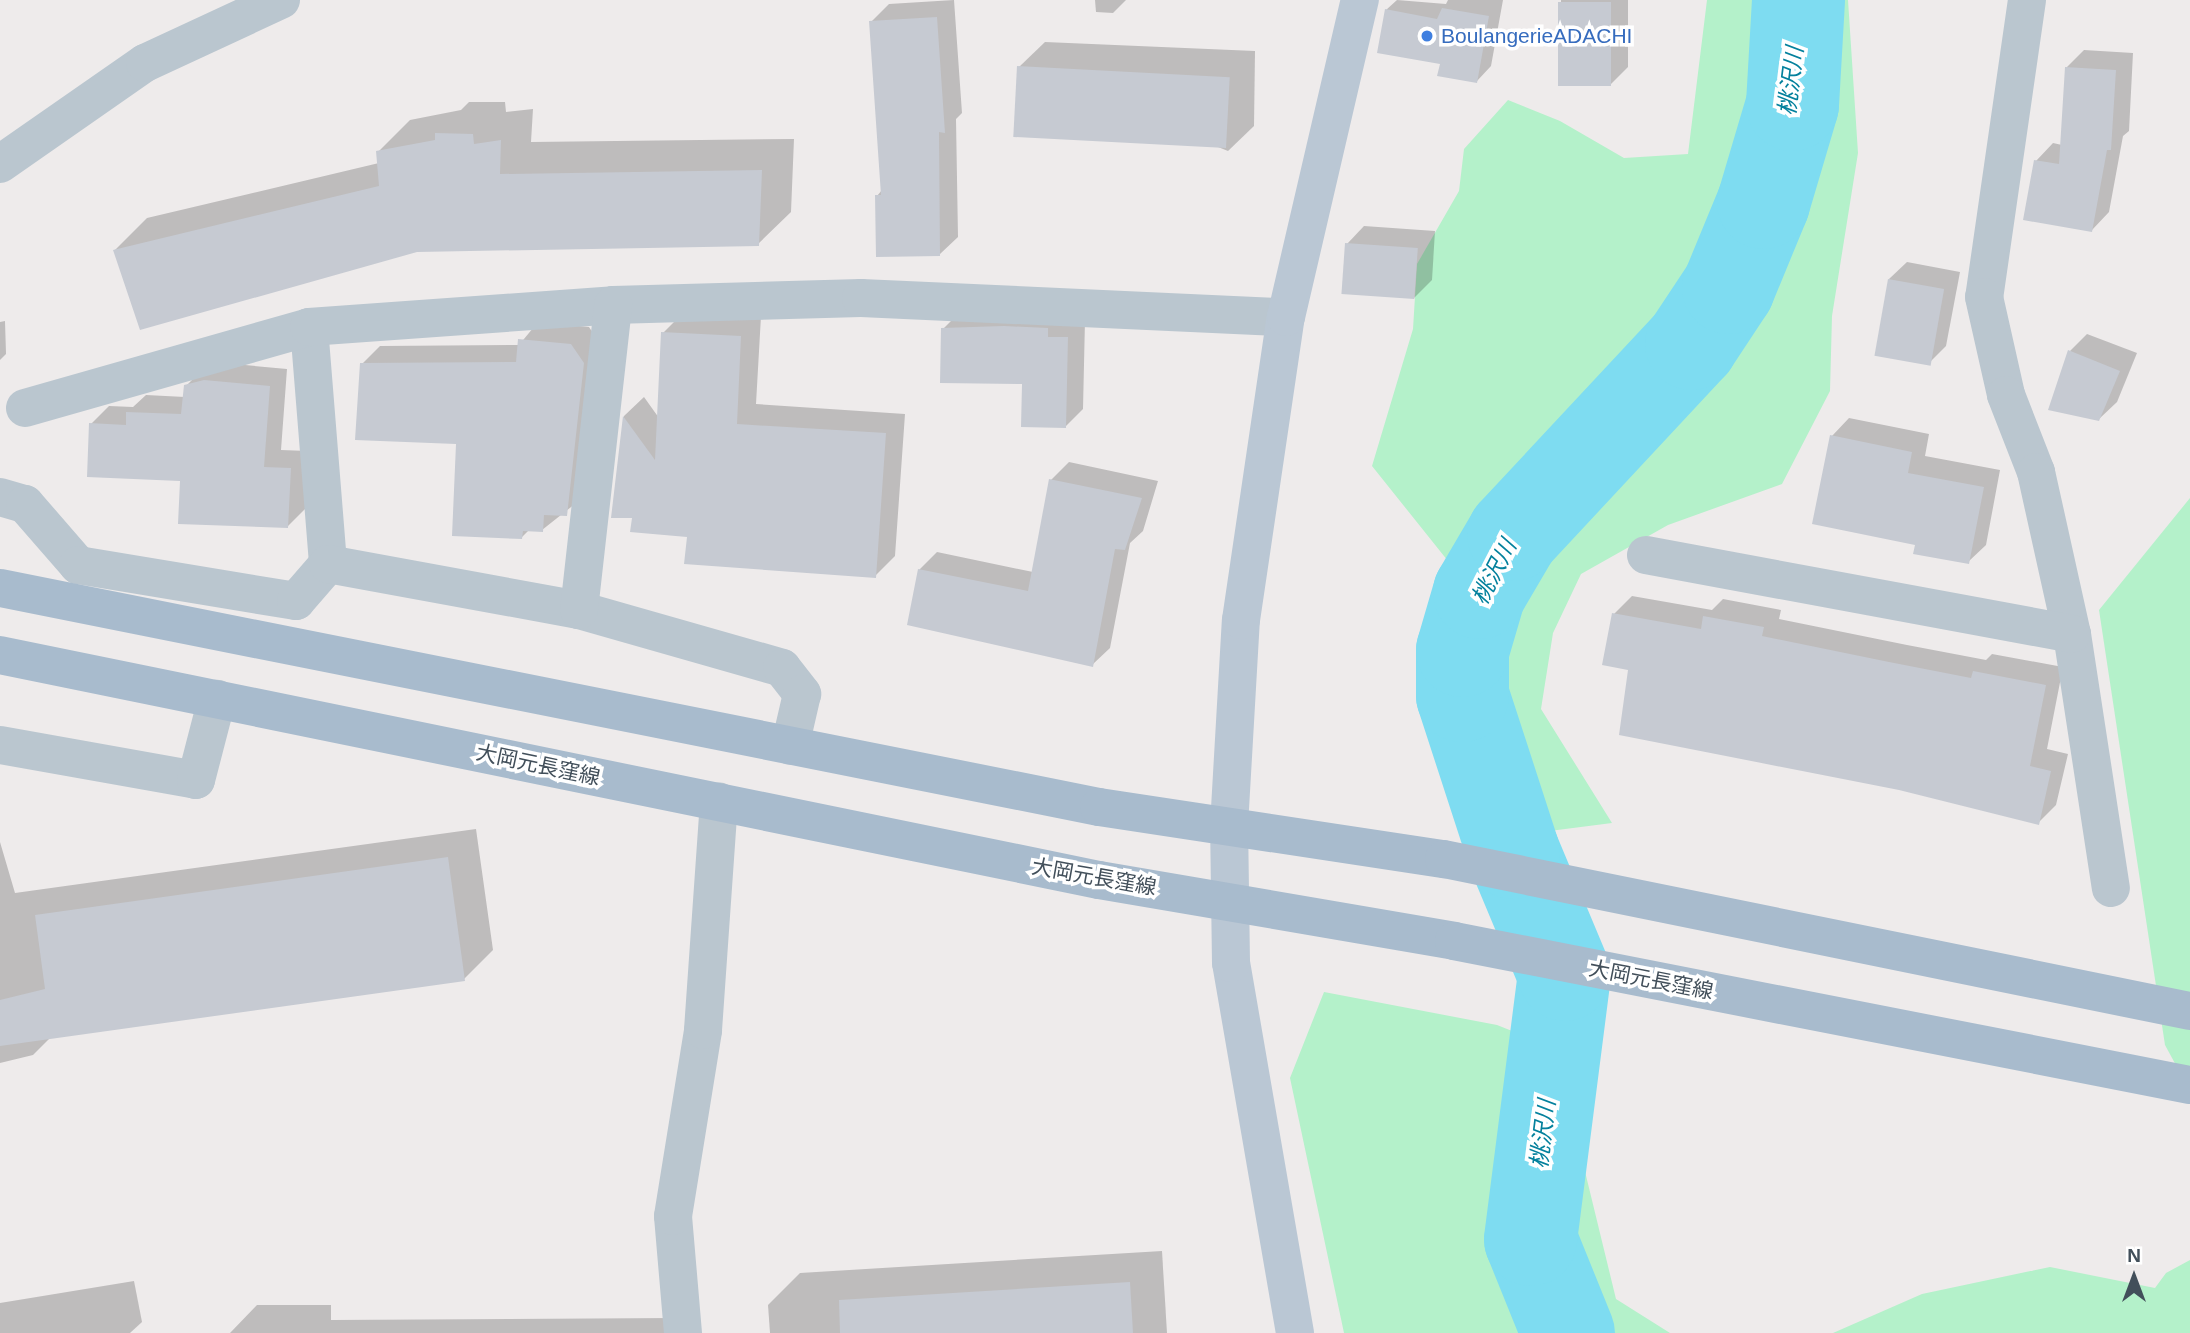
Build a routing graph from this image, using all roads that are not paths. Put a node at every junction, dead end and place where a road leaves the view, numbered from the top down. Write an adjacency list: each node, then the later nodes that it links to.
1 (281, 0): 4 (street)
2 (1360, 0): 6 (street)
3 (2026, 0): 14 (street)
4 (0, 164)
5 (613, 305): 6 (street); 7 (street); 13 (street)
6 (1286, 317): 20 (street)
7 (309, 327): 8 (street); 11 (street)
8 (25, 408)
9 (0, 497): 11 (street)
10 (1646, 555): 14 (street)
11 (328, 564): 13 (street)
12 (0, 587): 18 (main road)
13 (579, 610): 18 (street)
14 (2072, 634): 21 (street)
15 (0, 655): 16 (main road, 大岡元長窪線)
16 (217, 699): 17 (street); 19 (main road, 大岡元長窪線)
17 (0, 745)
18 (790, 746): 20 (main road)
19 (719, 802): 22 (main road, 大岡元長窪線); 25 (street)
20 (1229, 827): 22 (street); 23 (main road)
21 (2111, 888)
22 (1229, 899): 24 (main road, 大岡元長窪線); 26 (street)
23 (2190, 1011)
24 (2172, 1082)
25 (683, 1333)
26 (1296, 1333)

